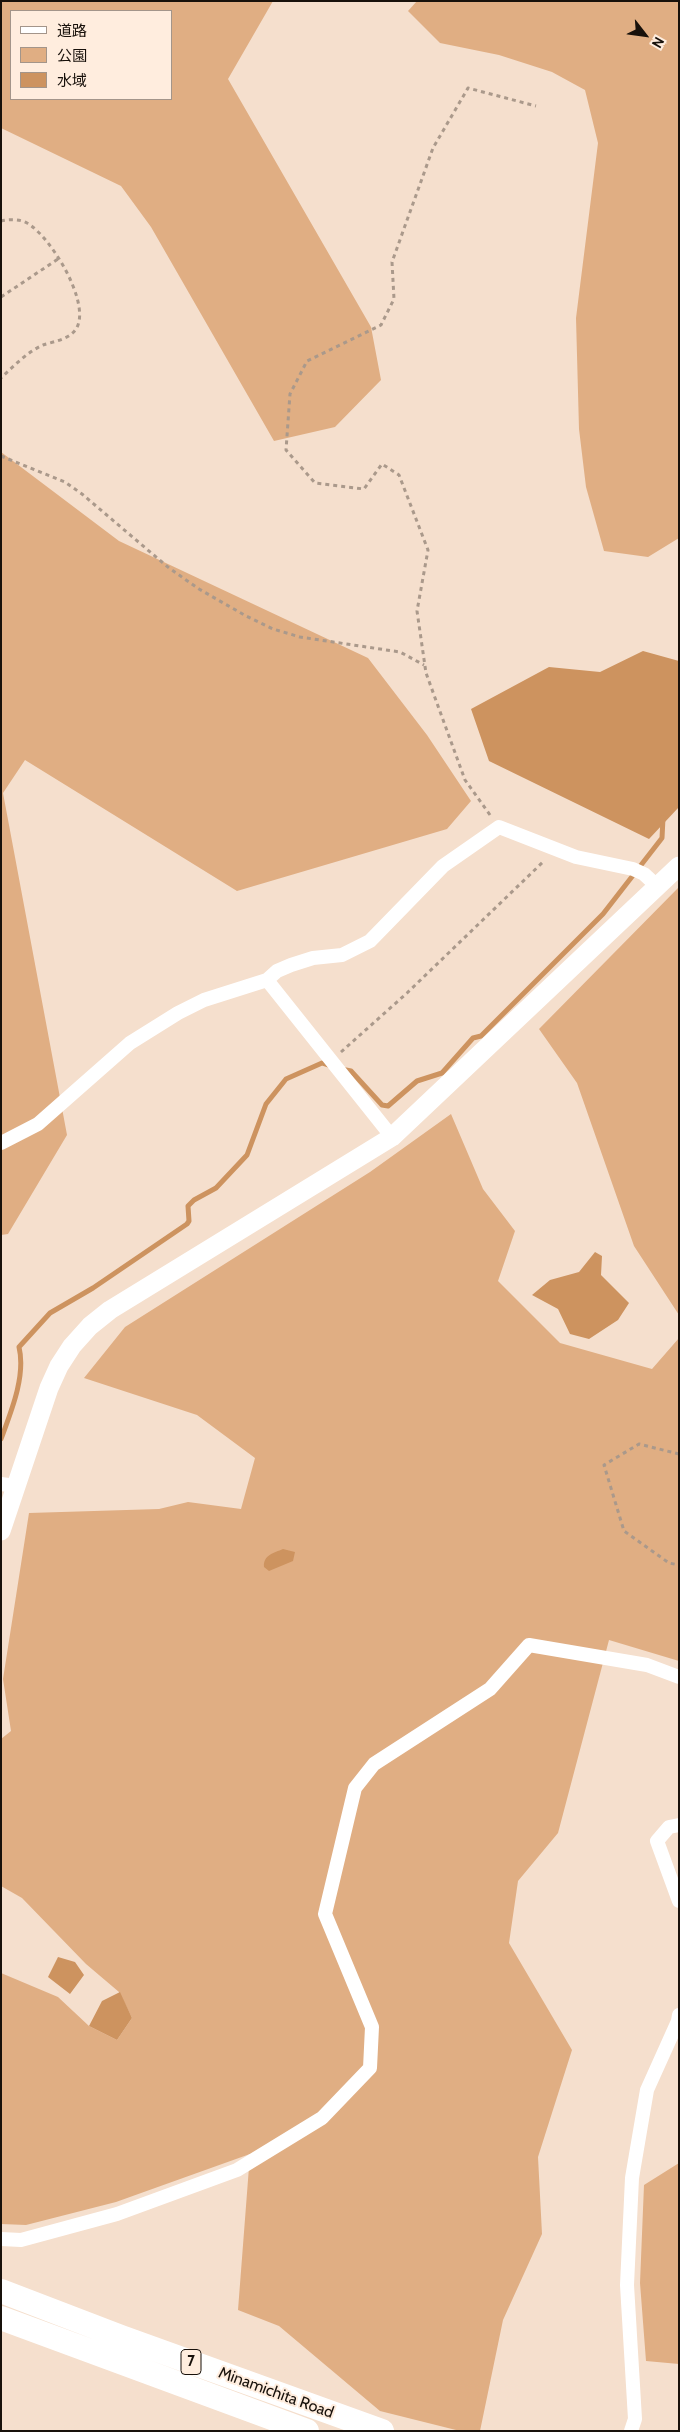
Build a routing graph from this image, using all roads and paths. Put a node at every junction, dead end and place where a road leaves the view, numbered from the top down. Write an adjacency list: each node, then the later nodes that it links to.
1 (536, 106): 7 (path)
2 (1, 221): 3 (path)
3 (58, 259): 4 (path); 5 (path)
4 (1, 296)
5 (1, 378)
6 (1, 456): 7 (path)
7 (424, 665): 8 (path)
8 (499, 827): 9 (street); 12 (street)
9 (552, 847): 11 (street); 13 (path)
10 (679, 866): 11 (street)
11 (658, 887): 14 (street)
12 (267, 980): 13 (street); 15 (street)
13 (332, 1061): 14 (street)
14 (392, 1137): 17 (street)
15 (1, 1143)
16 (679, 1454): 19 (path)
17 (8, 1485): 18 (street)
18 (1, 1530)
19 (679, 1565)
20 (679, 1678): 24 (street)
21 (679, 1825): 22 (street)
22 (679, 1901)
23 (679, 2015): 29 (street)
24 (1, 2239)
25 (1, 2291): 28 (highway, Minamichita Road / 7)
26 (1, 2318): 27 (highway, Minamichita Road / 7)
27 (307, 2431)
28 (382, 2431)
29 (631, 2431)

